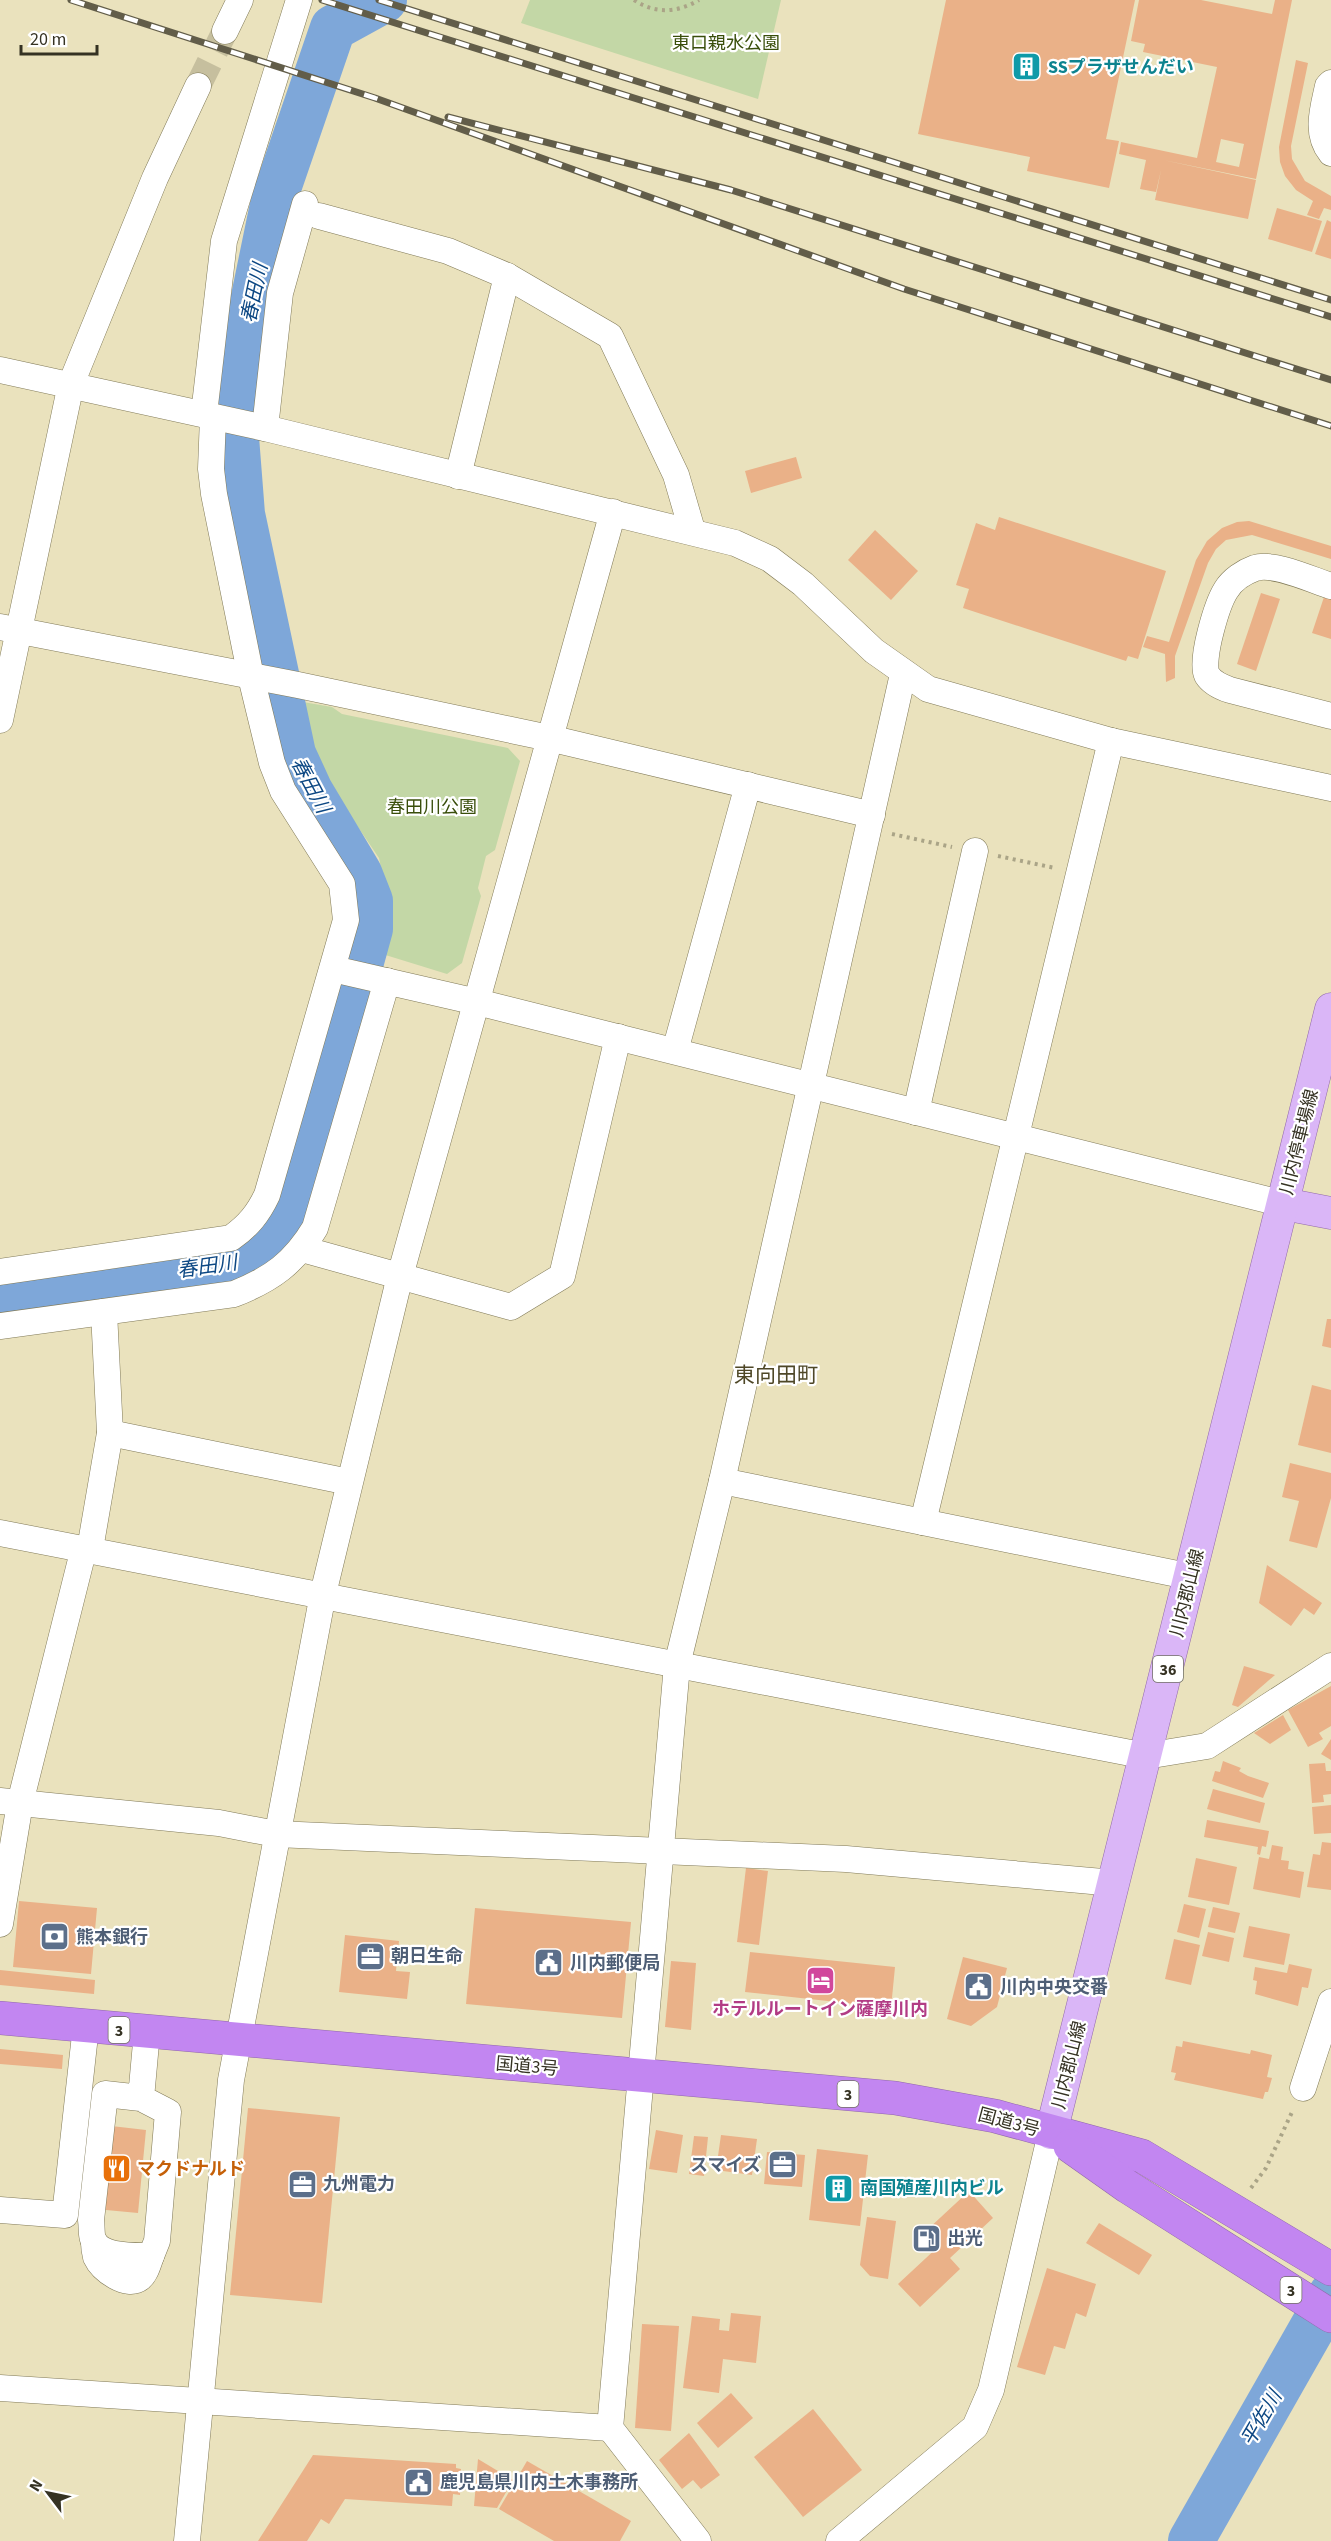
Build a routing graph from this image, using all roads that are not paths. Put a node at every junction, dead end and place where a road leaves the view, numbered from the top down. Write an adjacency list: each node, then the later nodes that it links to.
1 (240, 0): 3 (street)
2 (299, 0): 10 (street)
3 (225, 31)
4 (1330, 81): 6 (street)
5 (198, 86): 9 (street)
6 (1331, 153)
7 (507, 276): 11 (street); 12 (street); 14 (street)
8 (0, 370): 9 (street)
9 (71, 384): 10 (street); 16 (street)
10 (212, 416): 11 (street); 18 (street)
11 (261, 427): 12 (street)
12 (458, 476): 13 (street)
13 (614, 512): 14 (street); 21 (street)
14 (692, 530): 17 (street)
15 (1331, 586): 19 (street)
16 (10, 630): 18 (street); 20 (street)
17 (903, 674): 22 (street); 25 (street)
18 (257, 678): 21 (street); 27 (street)
19 (1331, 716)
20 (0, 720)
21 (549, 738): 23 (street); 29 (street)
22 (1111, 741): 24 (street); 35 (street)
23 (748, 785): 25 (street); 32 (street)
24 (1331, 788)
25 (872, 815): 33 (street)
26 (975, 851): 34 (street)
27 (337, 970): 28 (street); 39 (street)
28 (382, 980): 29 (street); 38 (street)
29 (477, 1002): 31 (street); 40 (street)
30 (1331, 1009): 36 (main road, 川内停車場線)
31 (618, 1037): 32 (street); 40 (street)
32 (675, 1051): 33 (street)
33 (810, 1085): 34 (street); 44 (street)
34 (916, 1112): 35 (street)
35 (1016, 1137): 36 (street); 46 (street)
36 (1284, 1204): 37 (main road); 49 (main road, 川内郡山線 / 36)
37 (1331, 1214)
38 (302, 1249): 40 (street); 41 (street)
39 (0, 1272)
40 (400, 1276): 45 (street)
41 (104, 1312): 42 (street); 43 (street)
42 (0, 1326)
43 (110, 1433): 45 (street); 48 (street)
44 (722, 1480): 46 (street); 51 (street)
45 (349, 1482): 50 (street)
46 (923, 1522): 49 (street)
47 (0, 1533): 48 (street)
48 (87, 1548): 50 (street); 54 (street)
49 (1192, 1577): 53 (main road, 川内郡山線 / 36)
50 (323, 1594): 51 (street); 55 (street)
51 (677, 1665): 53 (street); 56 (street)
52 (1331, 1666): 53 (street)
53 (1146, 1756): 57 (main road, 川内郡山線 / 36)
54 (10, 1802): 55 (street); 58 (street)
55 (276, 1834): 56 (street); 63 (street)
56 (661, 1851): 57 (street); 64 (street)
57 (1114, 1883): 69 (main road, 川内郡山線 / 36)
58 (0, 1924)
59 (1331, 2002): 65 (street)
60 (0, 2018): 61 (highway, 国道3号 / 3)
61 (86, 2026): 62 (highway, 国道3号 / 3); 66 (street)
62 (147, 2032): 63 (highway, 国道3号 / 3); 68 (street)
63 (238, 2041): 64 (highway, 国道3号 / 3); 74 (street)
64 (641, 2076): 69 (highway, 国道3号 / 3); 75 (street)
65 (1304, 2088)
66 (79, 2092): 67 (street); 70 (street)
67 (105, 2094): 68 (street); 68 (street)
68 (141, 2097)
69 (1051, 2133): 71 (highway, 国道3号 / 3); 72 (highway, 国道3号 / 3); 78 (street)
70 (0, 2210)
71 (1331, 2269)
72 (1331, 2316)
73 (0, 2388): 74 (street)
74 (201, 2400): 75 (street); 76 (street)
75 (610, 2428): 77 (street)
76 (187, 2541)
77 (698, 2541)
78 (839, 2541)

